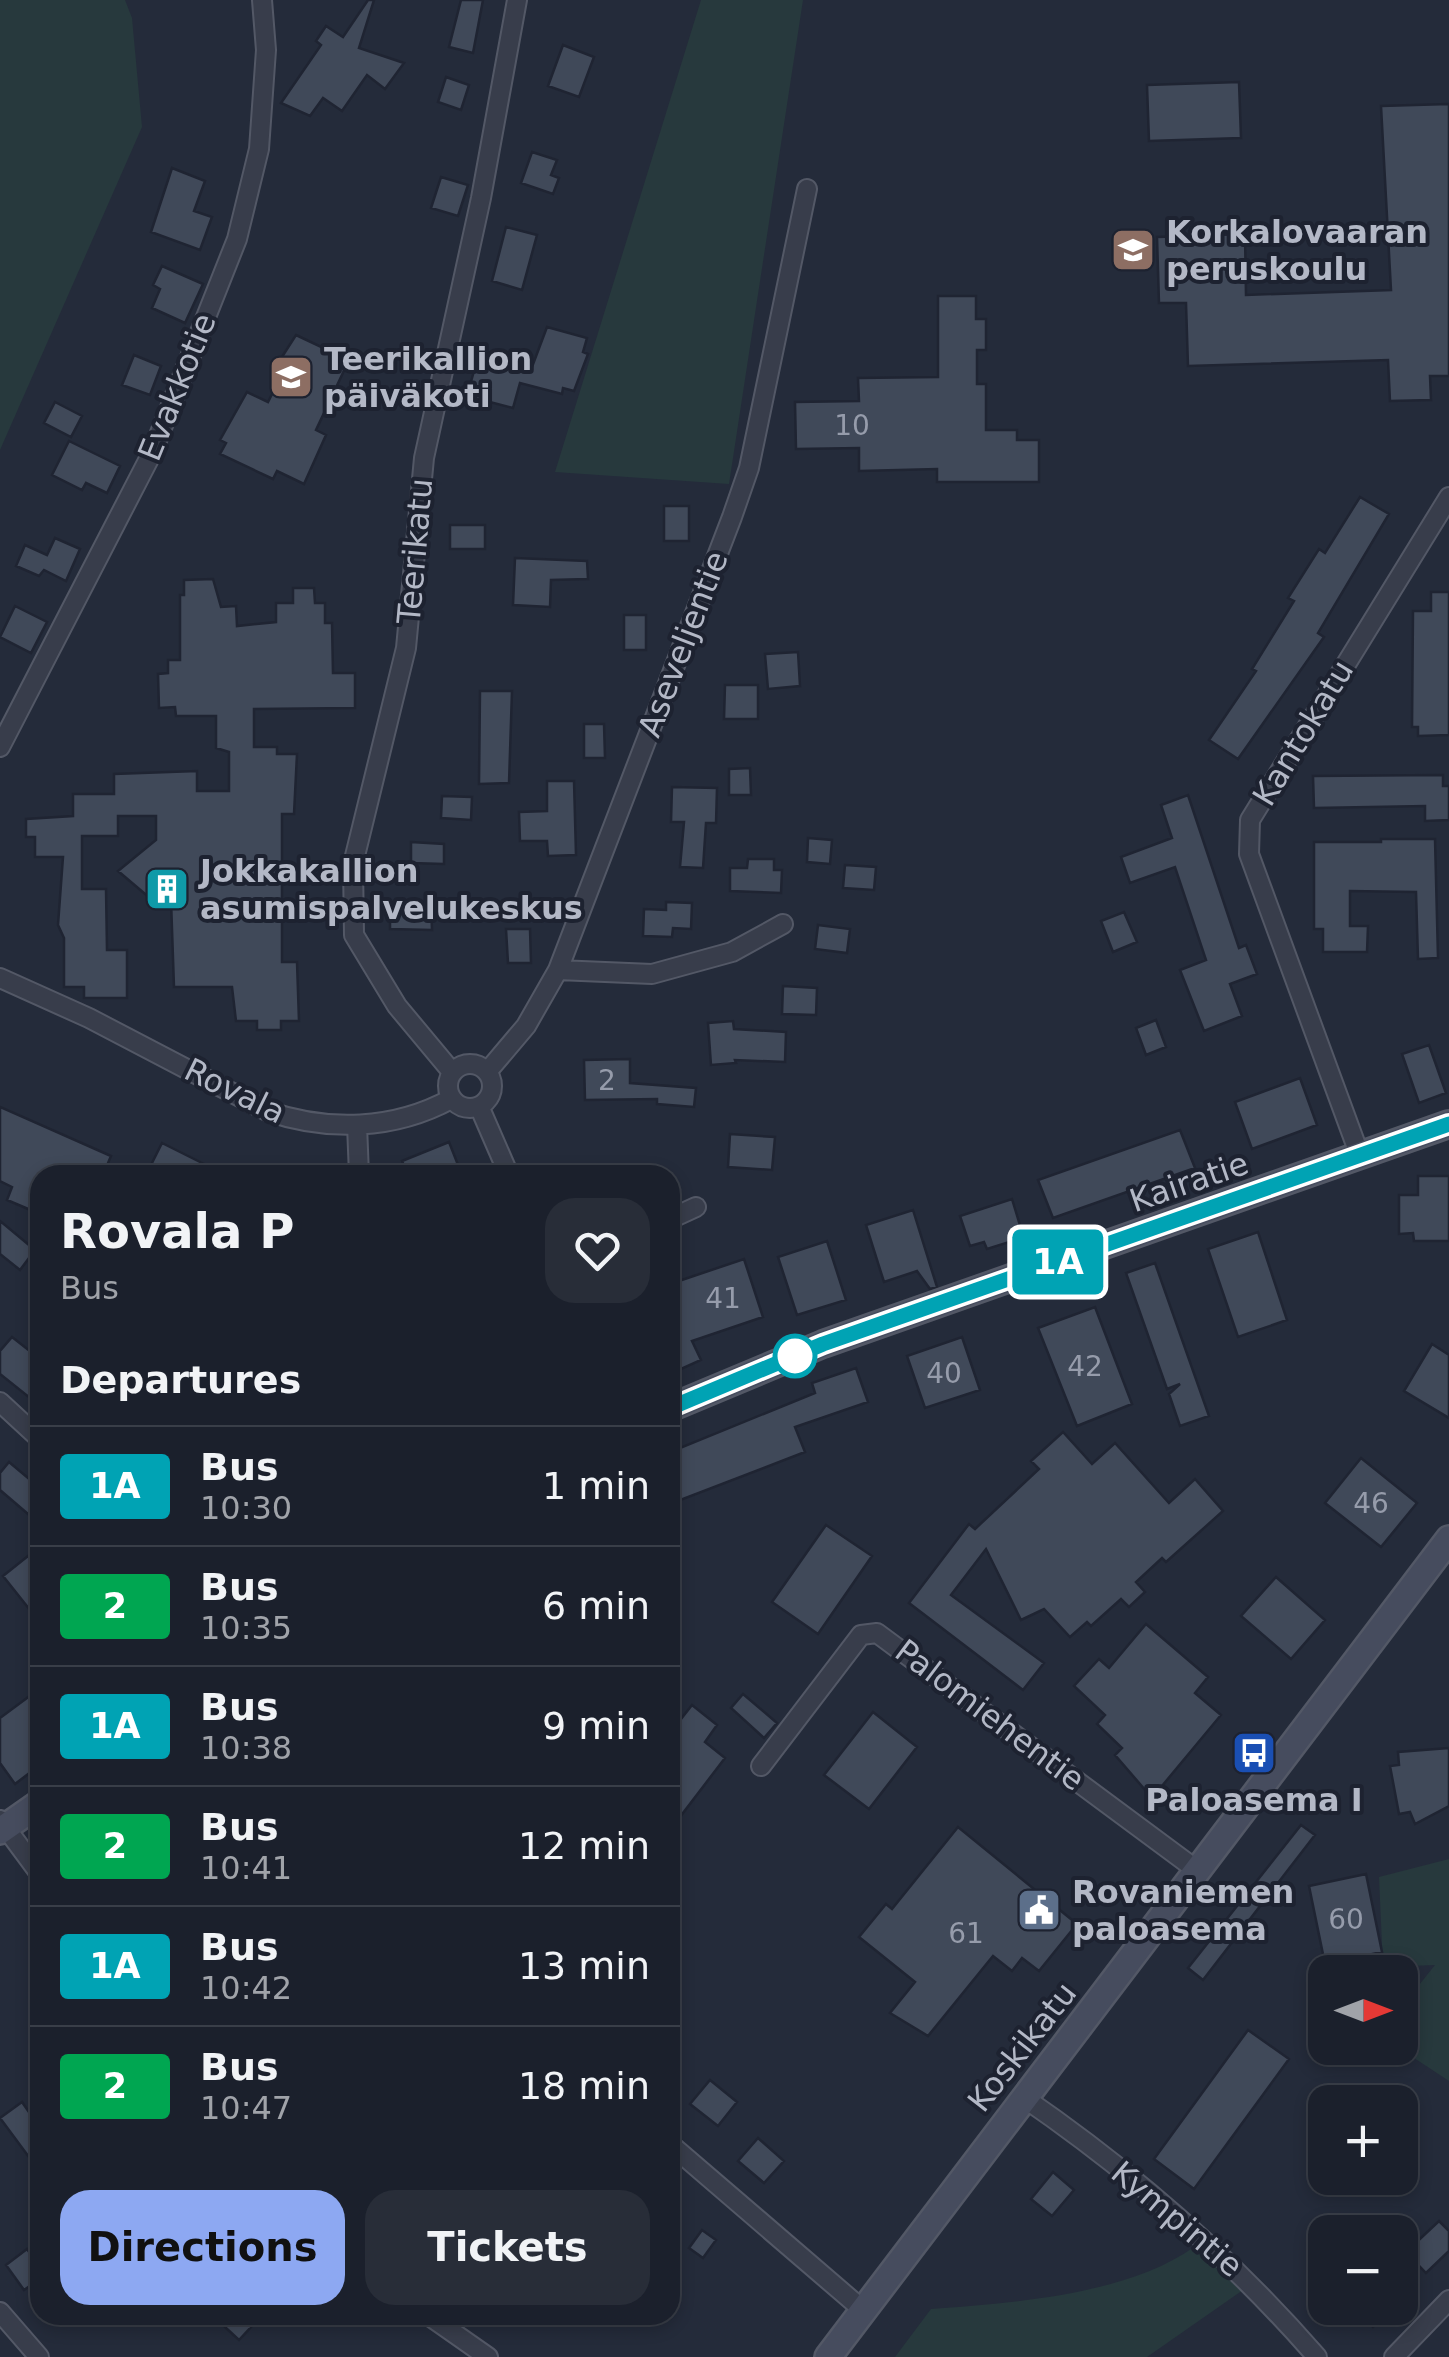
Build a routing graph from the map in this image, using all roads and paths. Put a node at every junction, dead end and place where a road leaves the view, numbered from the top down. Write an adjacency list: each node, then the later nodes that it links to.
1 (262, 0): 5 (street, Evakkotie)
2 (516, 0): 9 (street, Teerikatu)
3 (807, 189): 7 (street, Aseveljentie)
4 (1449, 497): 15 (street, Kantokatu)
5 (0, 747)
6 (783, 924): 7 (street)
7 (558, 970): 10 (street, Aseveljentie)
8 (0, 978): 14 (street, Rovala)
9 (452, 1072): 10 (street); 11 (street)
10 (487, 1072): 12 (street)
11 (452, 1099): 12 (street); 14 (street, Rovala)
12 (479, 1106): 17 (street)
13 (1449, 1124): 15 (main road, Kairatie)
14 (357, 1125): 16 (street)
15 (1360, 1156): 21 (main road, Kairatie)
16 (359, 1165)
17 (505, 1165)
18 (696, 1208): 19 (street)
19 (680, 1215)
20 (0, 1402): 22 (street)
21 (680, 1404)
22 (30, 1430)
23 (1449, 1539): 28 (main road, Koskikatu)
24 (760, 1766): 28 (street, Palomiehentie)
25 (30, 1809): 26 (main road)
26 (2, 1826): 27 (street)
27 (30, 1861)
28 (1198, 1871): 29 (main road, Koskikatu)
29 (1023, 2097): 32 (main road, Koskikatu); 38 (street, Kympintie)
30 (680, 2153): 32 (street)
31 (1449, 2300): 39 (street)
32 (863, 2310): 37 (main road, Koskikatu)
33 (0, 2312): 35 (street)
34 (442, 2325): 36 (street)
35 (39, 2357)
36 (488, 2357)
37 (828, 2357)
38 (1317, 2357)
39 (1394, 2357)

